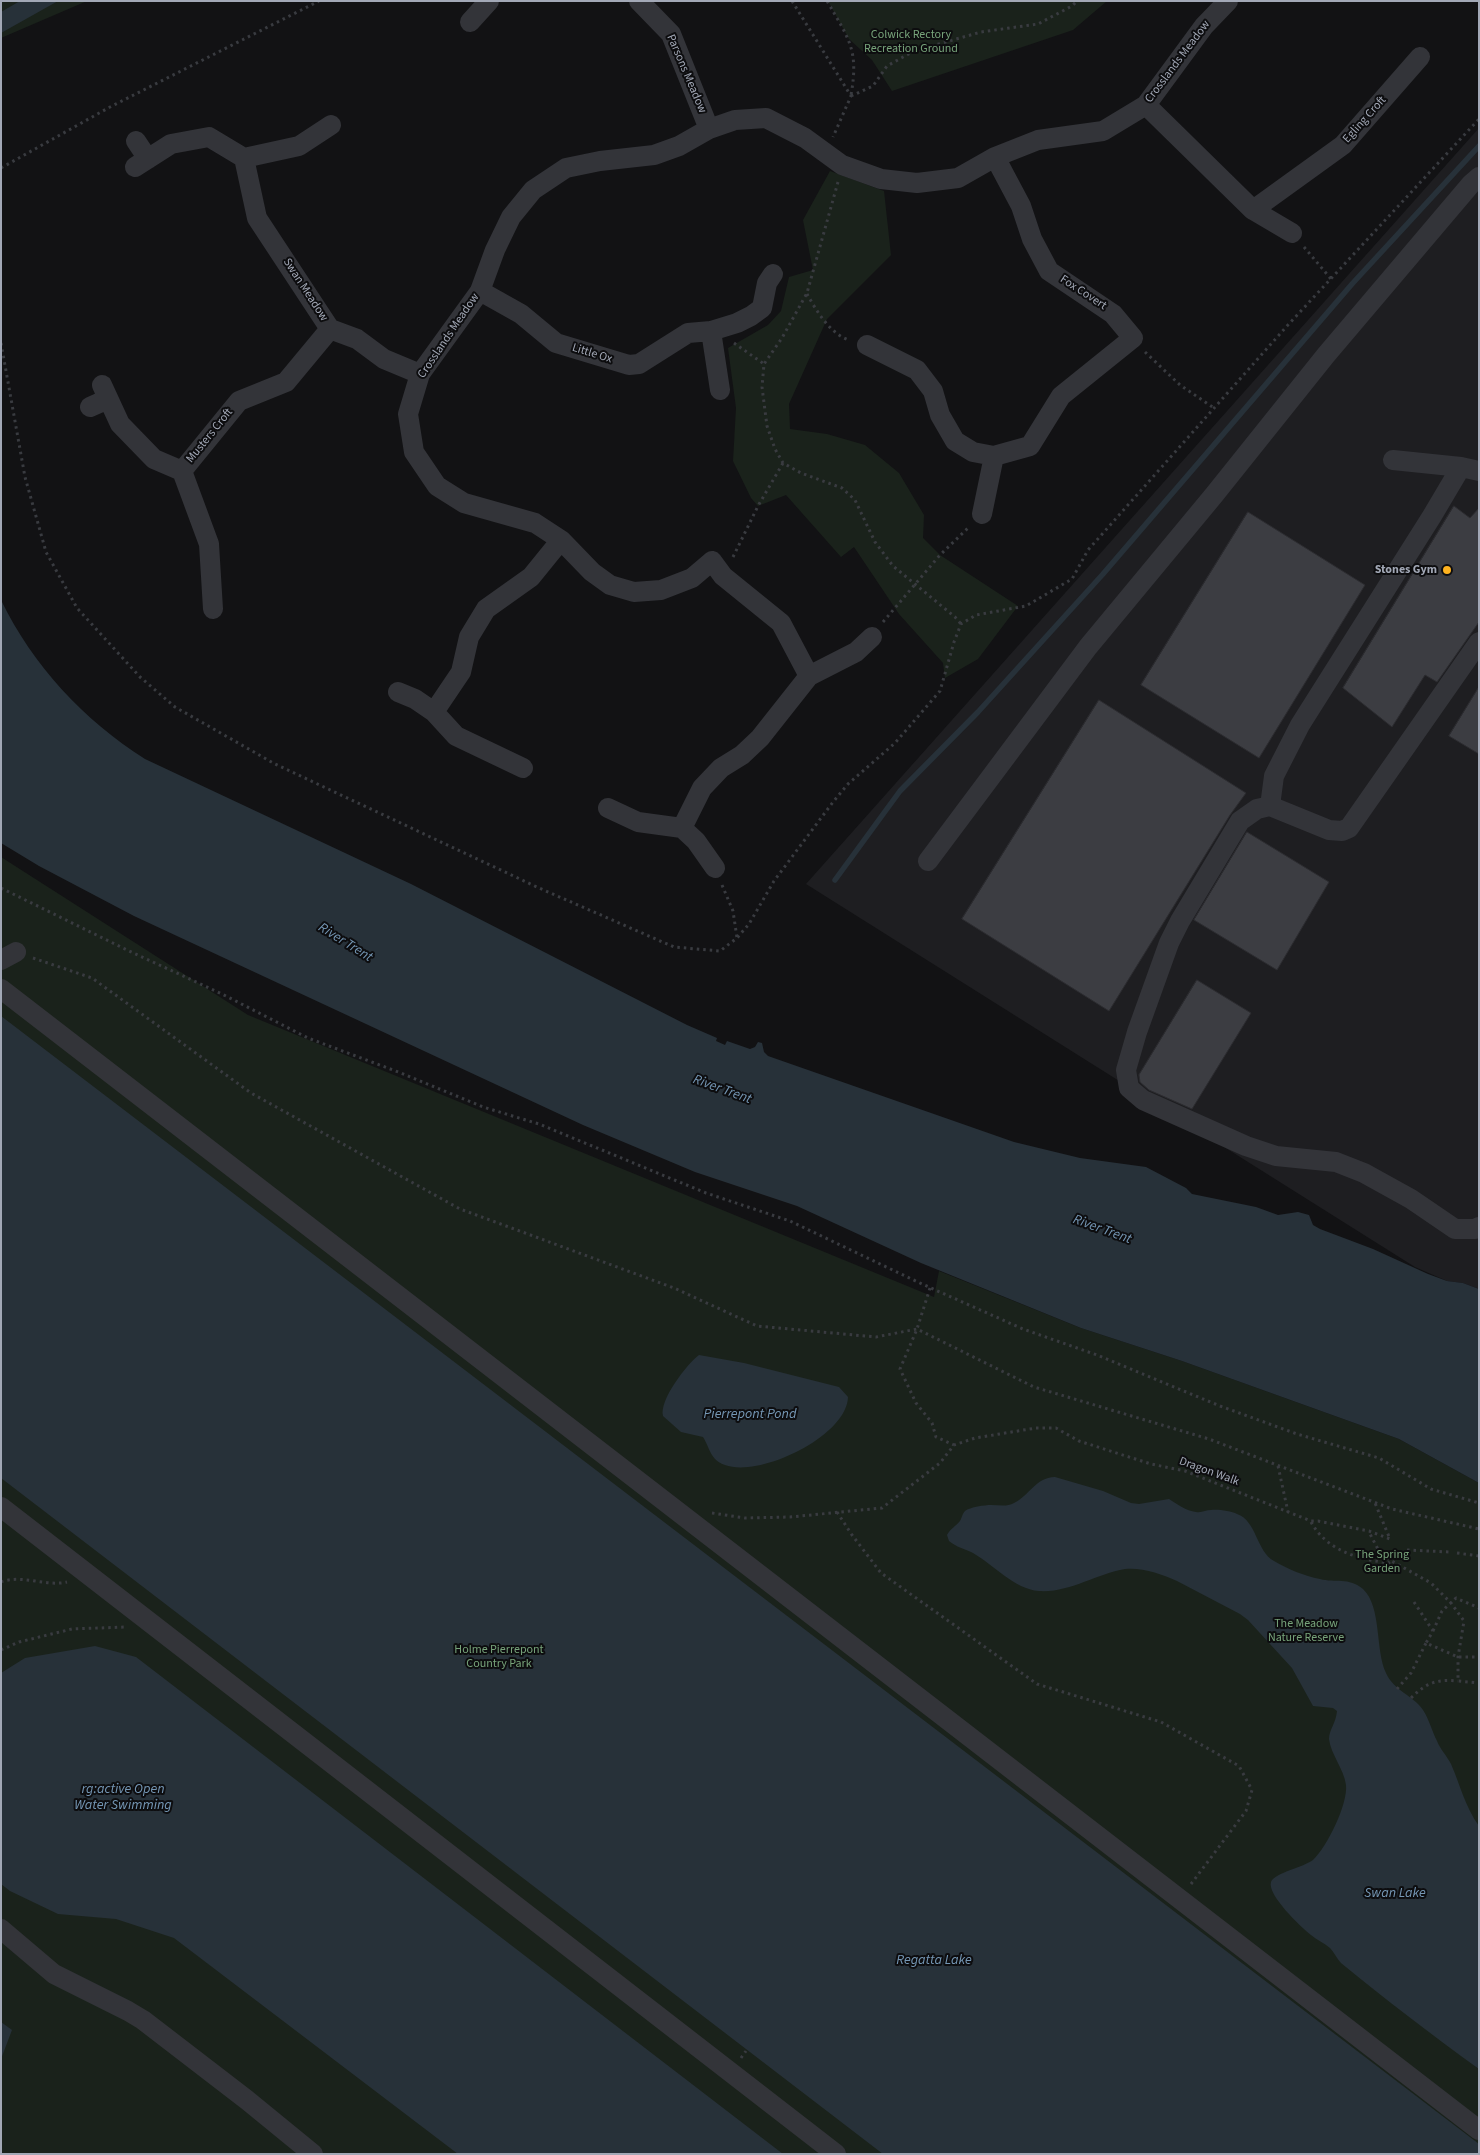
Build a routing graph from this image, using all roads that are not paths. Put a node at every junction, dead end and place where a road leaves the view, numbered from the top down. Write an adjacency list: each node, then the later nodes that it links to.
1 (489, 1): 4 (street)
2 (639, 1): 8 (street, Parsons Meadow)
3 (1228, 1): 6 (street, Crosslands Meadow)
4 (470, 22)
5 (1420, 57): 13 (street, Egling Croft)
6 (1146, 104): 10 (street, Crosslands Meadow); 13 (street)
7 (331, 125): 11 (street)
8 (709, 129): 10 (street, Crosslands Meadow); 16 (street, Crosslands Meadow)
9 (136, 141): 11 (street)
10 (995, 157): 23 (street, Fox Covert)
11 (244, 158): 17 (street, Swan Meadow)
12 (1479, 177): 39 (street)
13 (1253, 210): 14 (street)
14 (1292, 233)
15 (773, 274): 18 (street, Little Ox)
16 (480, 292): 18 (street, Little Ox); 20 (street, Crosslands Meadow)
17 (330, 329): 20 (street, Swan Meadow); 26 (street, Musters Croft)
18 (711, 331): 21 (street)
19 (867, 345): 23 (street)
20 (420, 374): 28 (street, Crosslands Meadow)
21 (720, 390)
22 (100, 397): 26 (street, Musters Croft)
23 (994, 456): 27 (street)
24 (1393, 460): 25 (street)
25 (1470, 469): 36 (street)
26 (182, 471): 29 (street, Musters Croft)
27 (982, 514)
28 (561, 540): 32 (street, Crosslands Meadow); 34 (street)
29 (213, 609)
30 (872, 637): 32 (street)
31 (1479, 642): 36 (street)
32 (809, 676): 38 (street)
33 (398, 692): 34 (street)
34 (434, 712): 35 (street)
35 (523, 768)
36 (1270, 806): 42 (street)
37 (608, 808): 38 (street)
38 (682, 828): 40 (street)
39 (928, 861)
40 (715, 868)
41 (1, 989): 45 (street)
42 (1479, 1227)
43 (1, 1507): 47 (street)
44 (1, 1929): 46 (street)
45 (1479, 2130)
46 (313, 2154)
47 (836, 2154)

